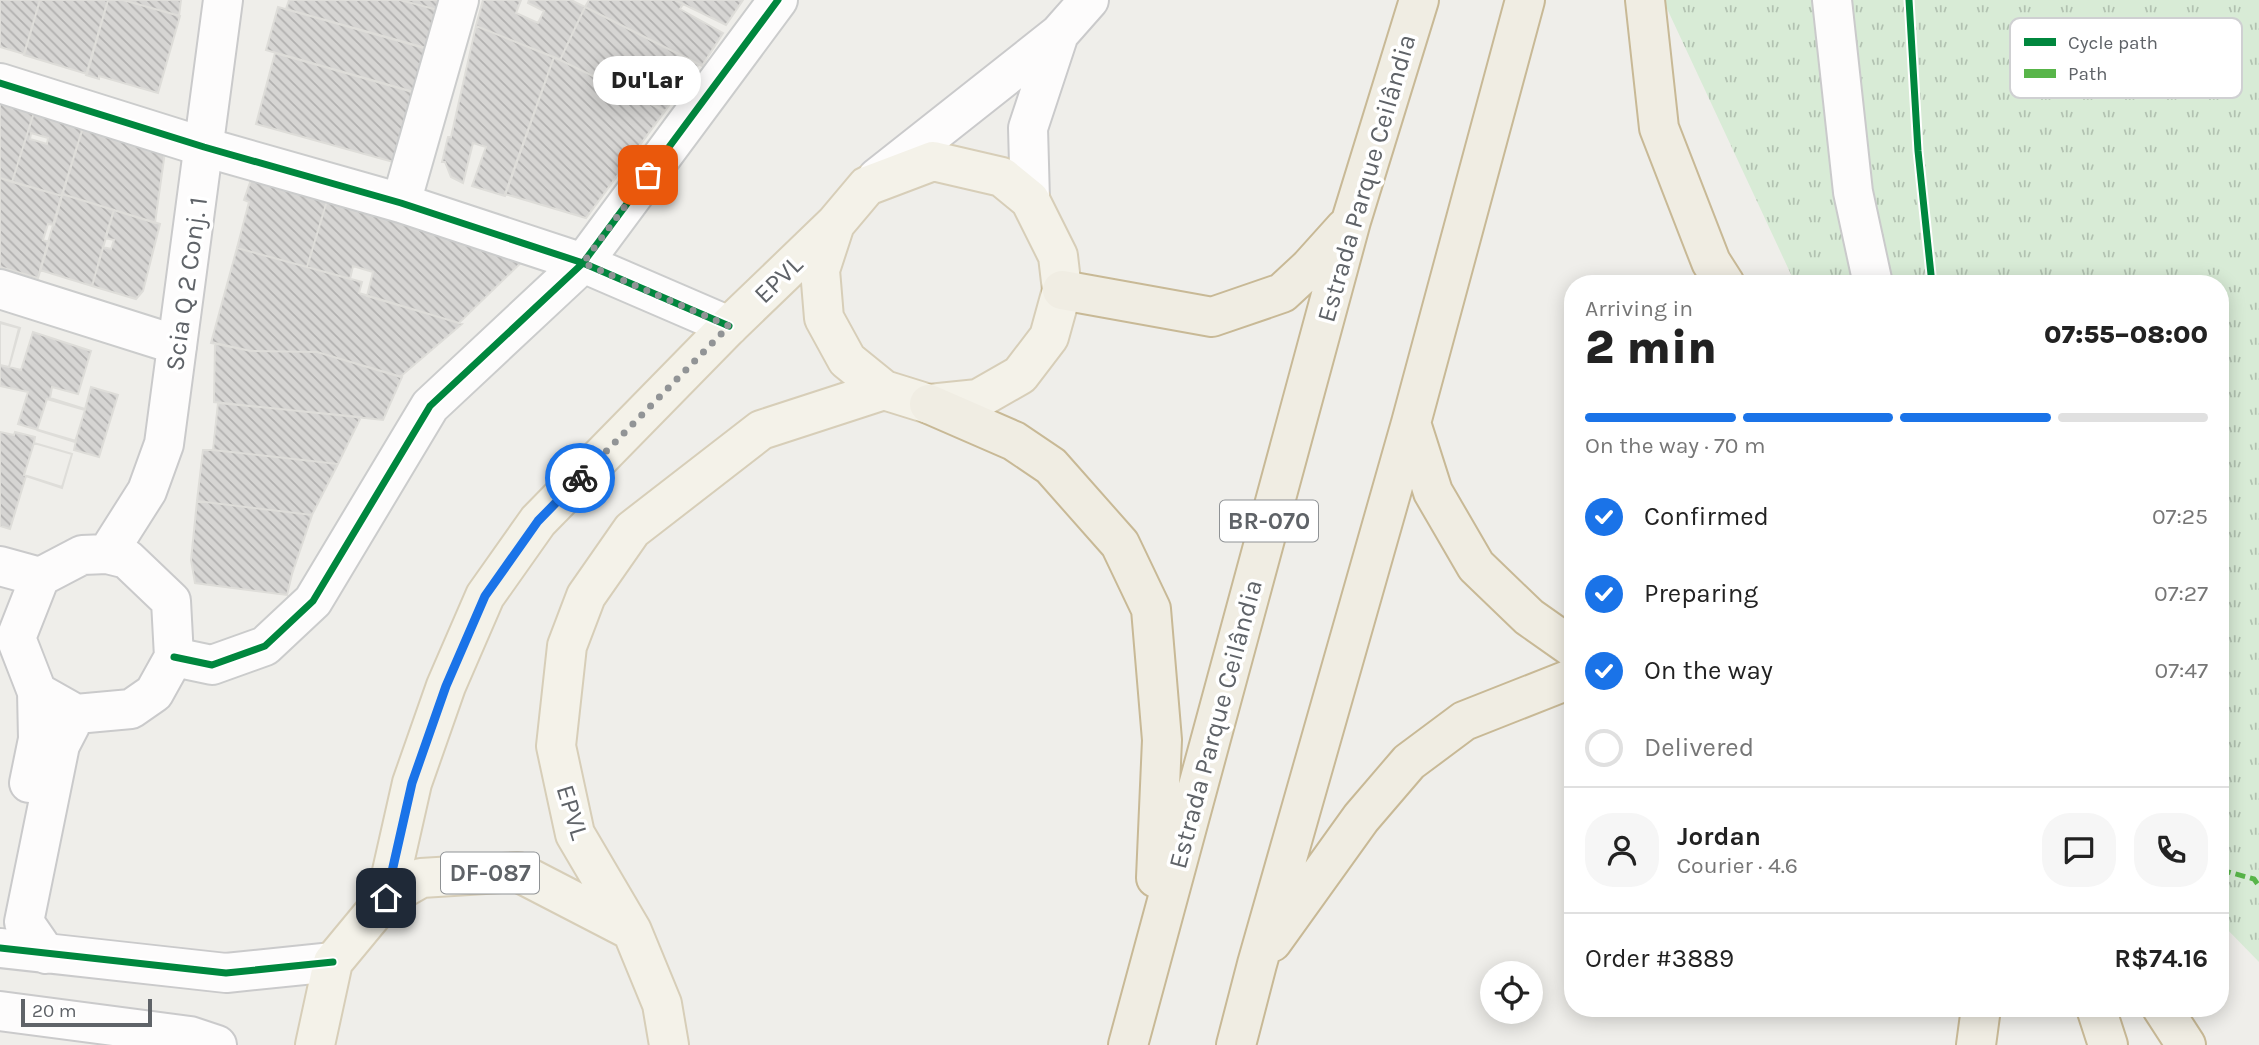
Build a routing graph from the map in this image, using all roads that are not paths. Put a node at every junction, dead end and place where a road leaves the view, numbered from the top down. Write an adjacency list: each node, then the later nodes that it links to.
1 (223, 0): 11 (street, Scia Q 2 Conj. 1)
2 (459, 0): 14 (street)
3 (778, 0): 17 (street)
4 (1089, 0): 9 (street)
5 (1419, 0): 15 (highway, Estrada Parque Ceilândia / BR-070)
6 (1525, 0): 26 (highway)
7 (1645, 0): 18 (highway)
8 (1832, 0): 19 (street)
9 (1059, 34): 12 (street); 13 (street)
10 (0, 83): 11 (street)
11 (204, 147): 14 (street); 23 (street, Scia Q 2 Conj. 1)
12 (867, 186): 13 (main road); 16 (main road)
13 (1030, 200): 21 (main road)
14 (401, 203): 17 (street)
15 (1351, 221): 21 (highway); 40 (highway, Estrada Parque Ceilândia / BR-070)
16 (835, 224): 22 (main road, EPVL); 24 (main road)
17 (583, 263): 22 (street); 32 (street)
18 (1719, 275)
19 (1871, 275)
20 (0, 289): 23 (street)
21 (1062, 290): 25 (main road)
22 (729, 326): 36 (main road, EPVL)
23 (177, 345): 27 (street, Scia Q 2 Conj. 1)
24 (884, 390): 25 (main road); 38 (main road, EPVL)
25 (929, 404): 40 (highway)
26 (1411, 423): 31 (highway); 43 (highway)
27 (107, 554): 29 (street); 32 (street)
28 (0, 566): 29 (street)
29 (40, 578): 30 (street)
30 (8, 636): 34 (street)
31 (1564, 642)
32 (174, 657): 35 (street)
33 (1564, 682): 43 (highway)
34 (37, 692): 35 (street); 37 (street)
35 (76, 713): 41 (street)
36 (386, 898): 38 (main road, DF-087); 42 (main road, DF-087)
37 (0, 920)
38 (632, 931): 44 (main road, EPVL)
39 (0, 948): 41 (street)
40 (1153, 950): 53 (highway, Estrada Parque Ceilândia / BR-070)
41 (46, 954): 42 (street)
42 (333, 962): 50 (main road, DF-087)
43 (1257, 964): 54 (highway)
44 (663, 1004): 51 (main road); 52 (main road)
45 (0, 1010): 49 (street)
46 (1980, 1017): 55 (highway)
47 (2099, 1017): 56 (highway)
48 (2168, 1017): 57 (highway)
49 (217, 1045)
50 (315, 1045)
51 (669, 1045)
52 (697, 1045)
53 (1128, 1045)
54 (1237, 1045)
55 (1976, 1045)
56 (2108, 1045)
57 (2186, 1045)

